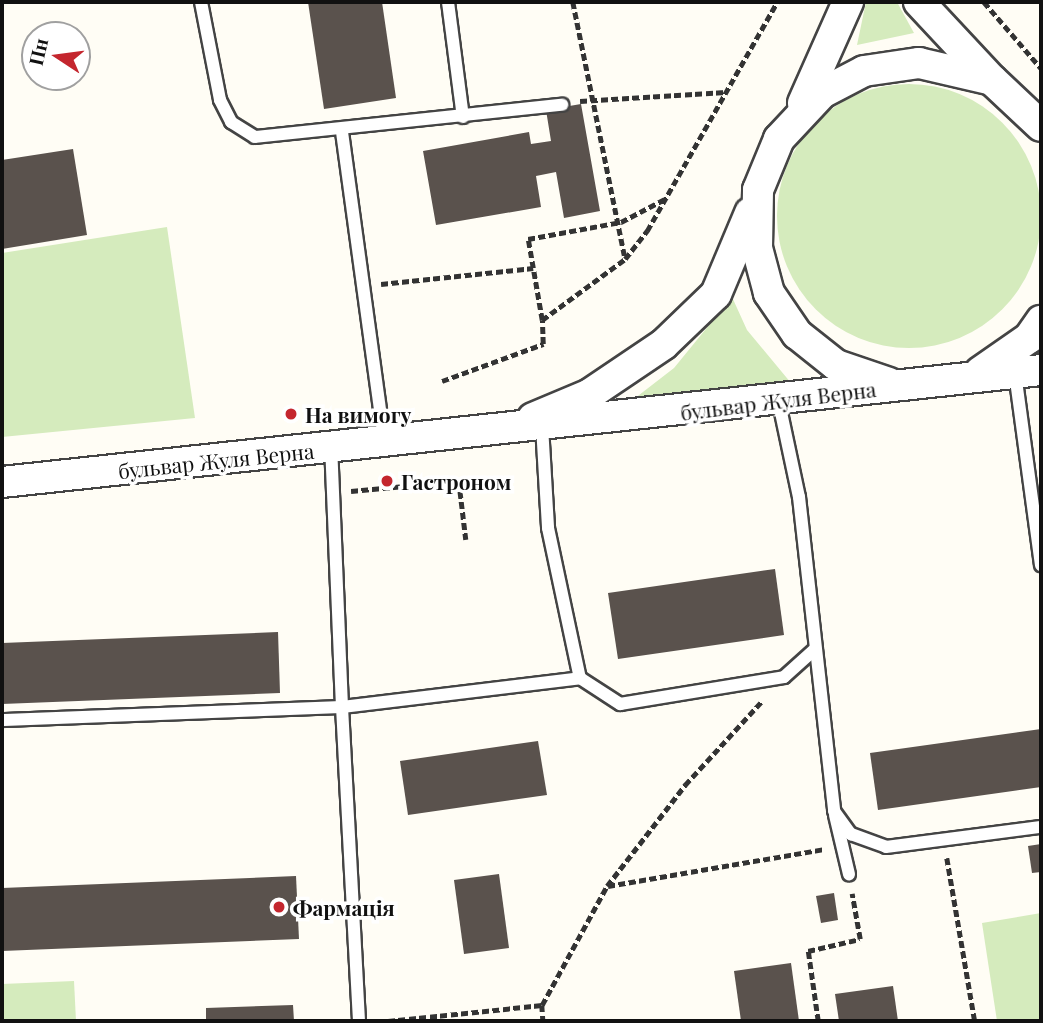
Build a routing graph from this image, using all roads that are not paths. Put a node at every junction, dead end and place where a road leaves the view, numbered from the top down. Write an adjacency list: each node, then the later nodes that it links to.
1 (201, 2): 10 (lane)
2 (448, 2): 8 (lane)
3 (848, 2): 7 (street, бульвар Жуля Верна)
4 (919, 2): 5 (street)
5 (992, 80): 7 (street); 9 (street)
6 (562, 105): 8 (lane)
7 (796, 116): 11 (street, бульвар Жуля Верна)
8 (463, 117): 10 (lane)
9 (1041, 126)
10 (342, 132): 18 (lane)
11 (758, 190): 15 (street); 17 (street, бульвар Жуля Верна)
12 (1041, 321): 14 (street)
13 (1028, 371): 14 (street, бульвар Жуля Верна); 21 (lane)
14 (967, 378): 15 (street, бульвар Жуля Верна)
15 (900, 385): 16 (street, бульвар Жуля Верна)
16 (779, 403): 17 (street, бульвар Жуля Верна); 22 (lane)
17 (528, 426): 18 (street, бульвар Жуля Верна); 23 (lane)
18 (384, 443): 19 (street, бульвар Жуля Верна)
19 (331, 448): 20 (street, бульвар Жуля Верна); 24 (lane)
20 (2, 482)
21 (1041, 565)
22 (814, 650): 23 (lane); 26 (lane)
23 (580, 678): 24 (lane)
24 (342, 707): 25 (lane); 29 (lane)
25 (2, 720)
26 (834, 811): 27 (lane); 28 (lane)
27 (1041, 827)
28 (849, 874)
29 (359, 1021)

